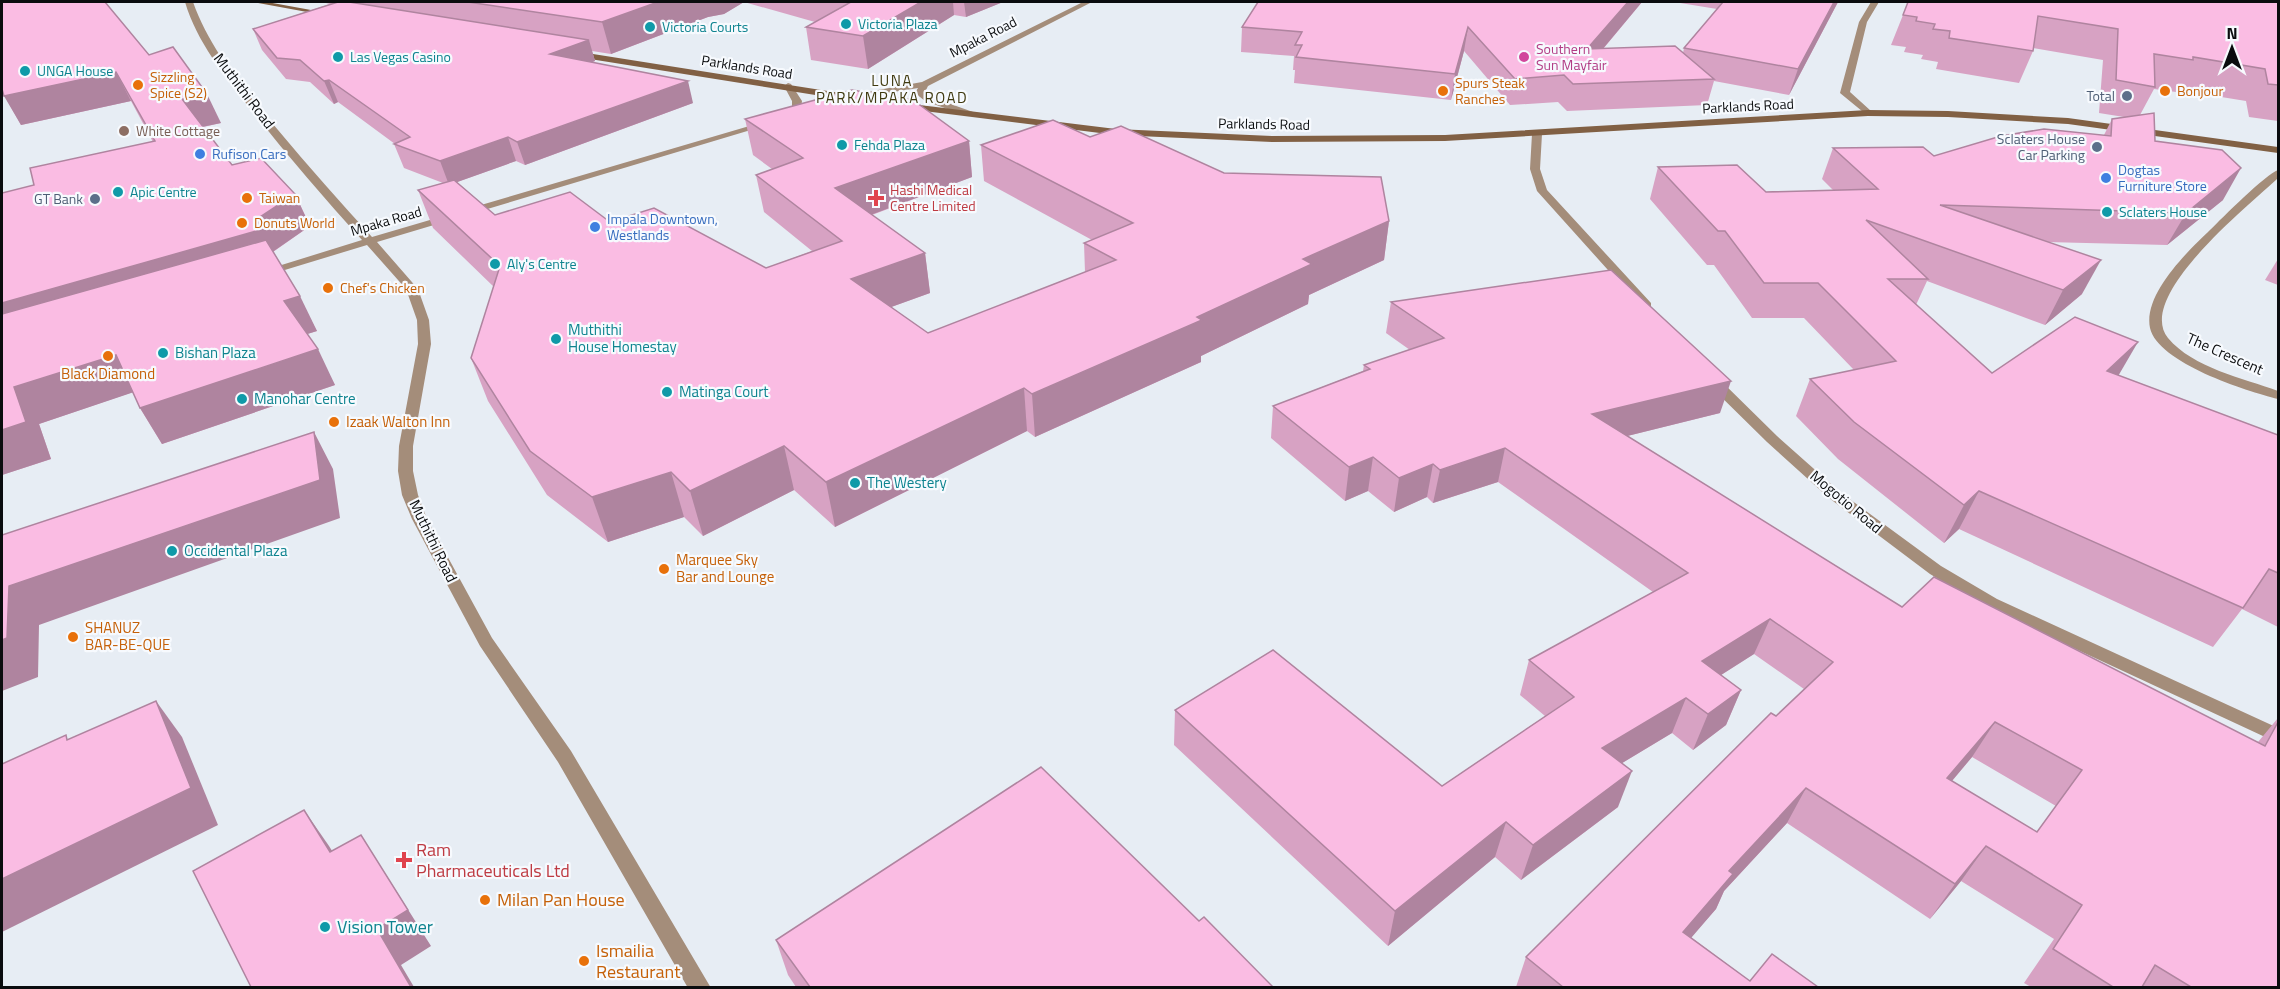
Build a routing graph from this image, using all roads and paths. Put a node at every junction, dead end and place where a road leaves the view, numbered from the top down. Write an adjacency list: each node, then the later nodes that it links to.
1 (189, 2): 21 (street, Muthithi Road)
2 (256, 2): 5 (main road)
3 (1088, 2): 7 (street, Mpaka Road)
4 (1875, 2): 14 (street)
5 (343, 16)
6 (561, 52): 8 (main road, Parklands Road)
7 (924, 84): 9 (street, Mpaka Road); 15 (street)
8 (788, 86): 9 (main road, Parklands Road); 17 (street)
9 (844, 97): 10 (main road, Parklands Road)
10 (871, 101): 11 (main road, Parklands Road); 13 (street)
11 (882, 103)
12 (893, 104): 15 (main road, Parklands Road)
13 (837, 108)
14 (1868, 113): 18 (main road, Parklands Road); 19 (main road, Parklands Road)
15 (970, 114): 18 (main road, Parklands Road)
16 (802, 116): 17 (street, Mpaka Road)
17 (779, 120): 21 (street, Mpaka Road)
18 (1537, 134): 23 (street)
19 (2278, 150)
20 (2278, 173): 25 (street, The Crescent)
21 (369, 242): 22 (street, Mpaka Road); 27 (street, Muthithi Road)
22 (255, 275)
23 (1659, 322)
24 (1703, 371): 26 (street, Mogotio Road)
25 (2278, 395)
26 (2278, 736)
27 (700, 987)

